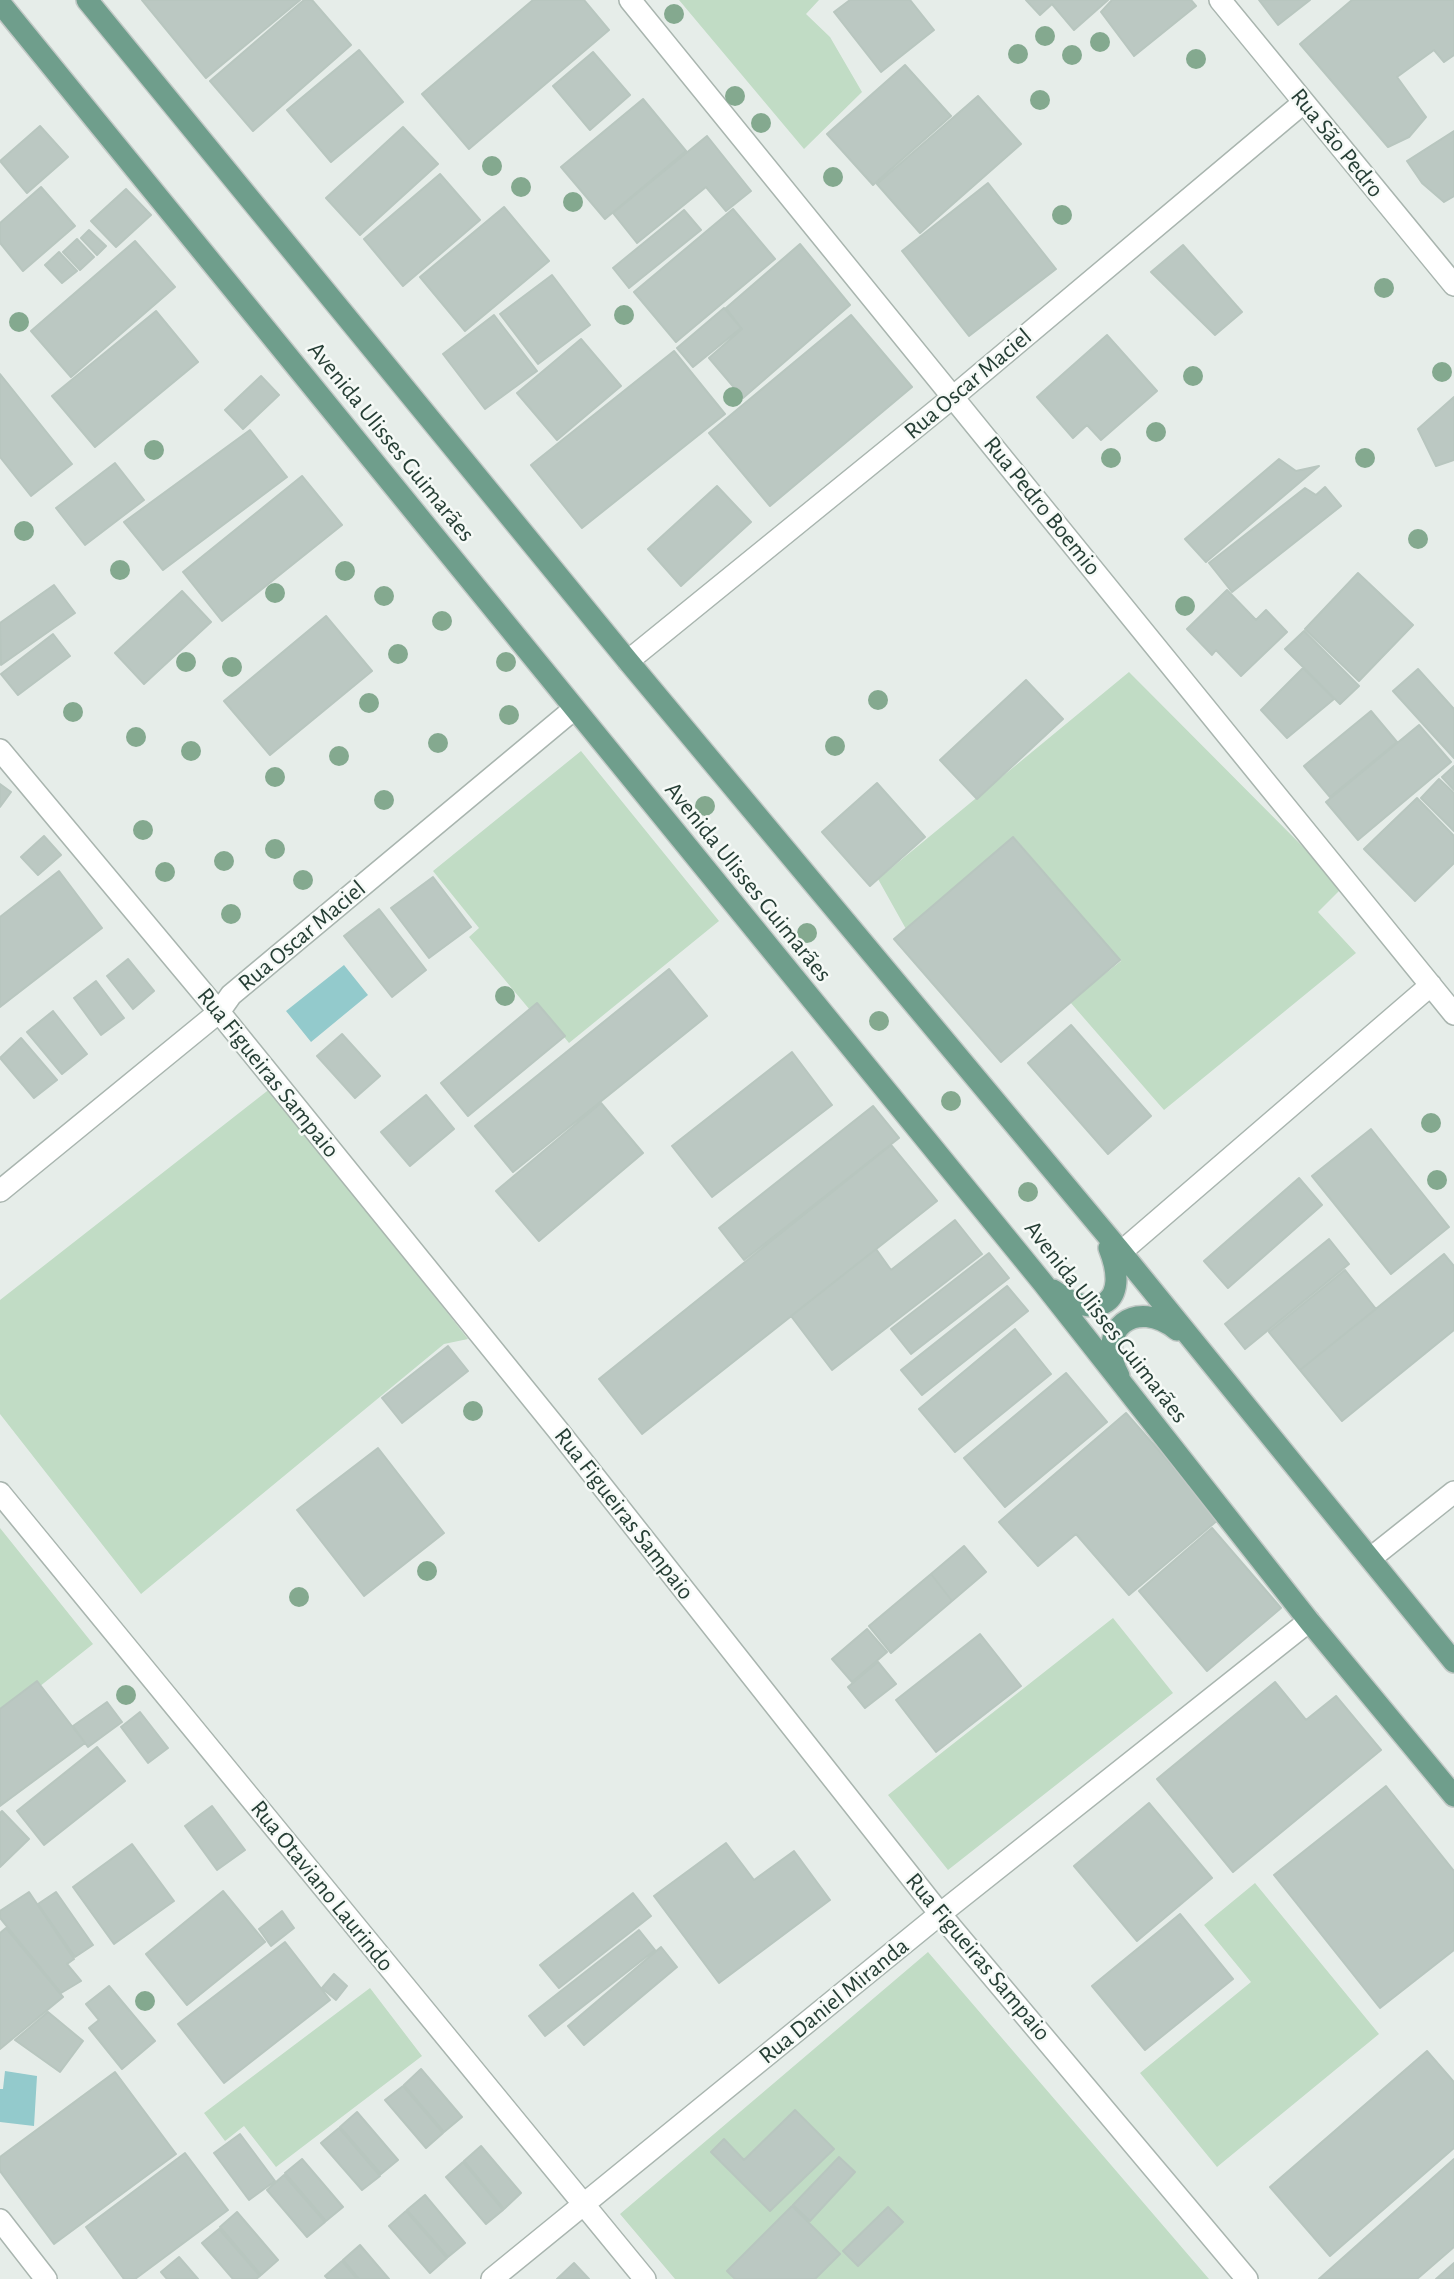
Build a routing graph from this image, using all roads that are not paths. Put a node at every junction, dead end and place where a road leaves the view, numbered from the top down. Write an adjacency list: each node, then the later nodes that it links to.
1 (87, 0): 8 (main road, Avenida Ulisses Guimarães)
2 (630, 0): 7 (street, Rua Pedro Boemio)
3 (1220, 0): 5 (street, Rua São Pedro)
4 (0, 3): 9 (main road, Avenida Ulisses Guimarães)
5 (1303, 103): 6 (street, Rua São Pedro); 7 (street, Rua Oscar Maciel)
6 (1454, 285)
7 (953, 397): 8 (street, Rua Oscar Maciel); 11 (street, Rua Pedro Boemio)
8 (628, 661): 15 (main road, Avenida Ulisses Guimarães)
9 (574, 709): 12 (street, Rua Oscar Maciel); 17 (main road, Avenida Ulisses Guimarães)
10 (0, 750): 12 (street, Rua Figueiras Sampaio)
11 (1431, 985): 13 (street, Rua Pedro Boemio); 16 (street)
12 (219, 1012): 14 (street, Rua Oscar Maciel); 26 (street, Rua Figueiras Sampaio)
13 (1454, 1014)
14 (0, 1191)
15 (1101, 1230): 16 (main road, Avenida Ulisses Guimarães); 17 (main road)
16 (1121, 1252): 18 (main road, Avenida Ulisses Guimarães)
17 (1043, 1283): 19 (main road, Avenida Ulisses Guimarães)
18 (1205, 1355): 19 (main road); 22 (main road, Avenida Ulisses Guimarães)
19 (1131, 1397): 23 (main road, Avenida Ulisses Guimarães)
20 (1454, 1492): 22 (street)
21 (0, 1493): 27 (street, Rua Otaviano Laurindo)
22 (1371, 1558): 24 (main road, Avenida Ulisses Guimarães)
23 (1309, 1621): 25 (main road, Avenida Ulisses Guimarães); 26 (street, Rua Daniel Miranda)
24 (1454, 1662)
25 (1454, 1796)
26 (940, 1914): 27 (street, Rua Daniel Miranda); 32 (street, Rua Figueiras Sampaio)
27 (582, 2205): 30 (street, Rua Daniel Miranda); 31 (street, Rua Otaviano Laurindo)
28 (0, 2220): 29 (street)
29 (46, 2279)
30 (492, 2279)
31 (645, 2279)
32 (1247, 2279)

